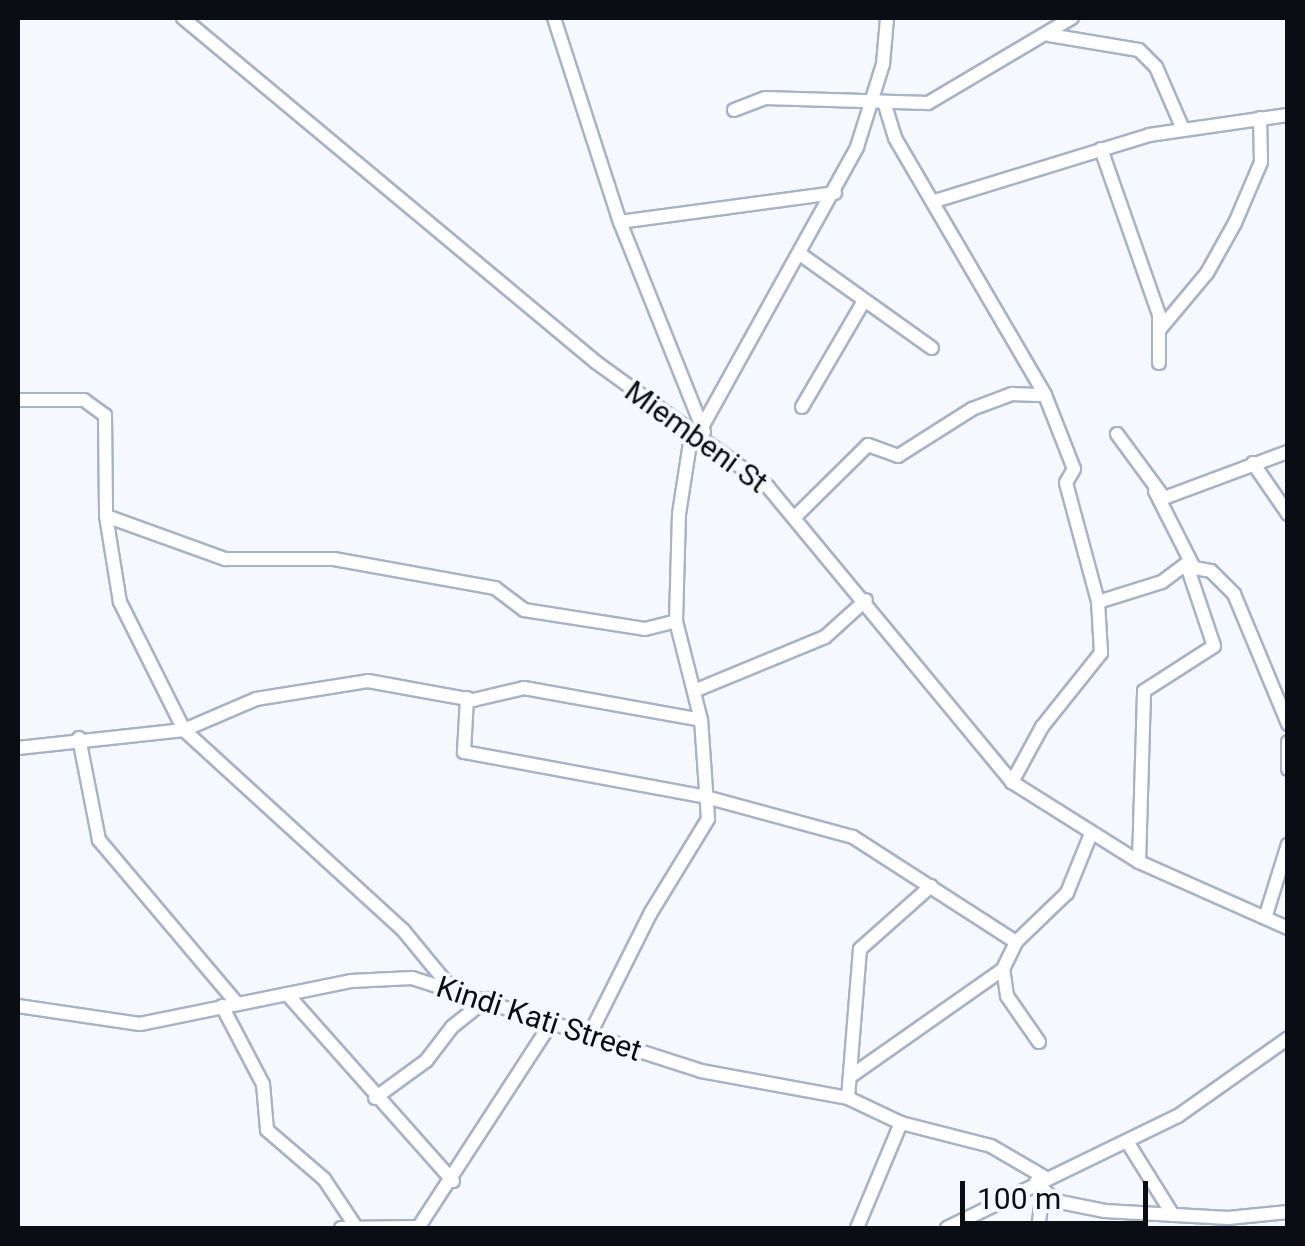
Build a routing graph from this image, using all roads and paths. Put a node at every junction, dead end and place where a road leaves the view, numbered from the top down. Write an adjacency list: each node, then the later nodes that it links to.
1 (183, 18): 23 (street, Miembeni St)
2 (554, 18): 14 (street)
3 (887, 18): 6 (street)
4 (1072, 18): 5 (street)
5 (1049, 34): 6 (street); 10 (street)
6 (878, 104): 7 (street); 12 (street); 13 (street)
7 (734, 110)
8 (1288, 115): 9 (street)
9 (1260, 118): 10 (street); 17 (street)
10 (1183, 129): 11 (street)
11 (1101, 149): 13 (street); 17 (street)
12 (835, 193): 14 (street); 15 (street)
13 (934, 201): 20 (street)
14 (620, 222): 23 (street)
15 (800, 254): 16 (street); 23 (street)
16 (864, 300): 18 (street); 22 (street)
17 (1161, 328): 19 (street)
18 (932, 348)
19 (1159, 364)
20 (1044, 395): 30 (street); 33 (street)
21 (18, 400): 29 (street)
22 (802, 406)
23 (700, 432): 30 (street, Miembeni St); 34 (street)
24 (1117, 434): 27 (street)
25 (1288, 452): 26 (street)
26 (1252, 462): 27 (street); 28 (street)
27 (1155, 491): 31 (street)
28 (1288, 514)
29 (106, 516): 34 (street); 39 (street)
30 (796, 516): 32 (street, Miembeni St)
31 (1188, 564): 33 (street); 38 (street); 48 (street)
32 (866, 600): 35 (street); 44 (street, Miembeni St)
33 (1098, 602): 44 (street)
34 (676, 621): 35 (street)
35 (694, 692): 37 (street)
36 (467, 698): 37 (street); 39 (street); 45 (street)
37 (701, 720): 45 (street)
38 (1288, 724)
39 (184, 730): 40 (street); 54 (street)
40 (79, 738): 42 (street); 57 (street)
41 (1288, 742): 43 (street)
42 (18, 748)
43 (1288, 769)
44 (1012, 782): 46 (street, Miembeni St)
45 (706, 798): 49 (street); 60 (street)
46 (1090, 836): 48 (street, Miembeni St); 52 (street)
47 (1288, 844): 50 (street)
48 (1138, 862): 50 (street, Miembeni St)
49 (931, 886): 52 (street); 63 (street)
50 (1265, 918): 51 (street, Miembeni St)
51 (1288, 928)
52 (1016, 942): 53 (street)
53 (1003, 969): 62 (street); 63 (street)
54 (450, 986): 55 (street, Kindi Kati Street); 56 (street, Kindi Kati Street)
55 (287, 994): 57 (street, Kindi Kati Street); 64 (street)
56 (486, 999): 59 (street, Kindi Kati Street); 64 (street)
57 (229, 1004): 58 (street, Kindi Kati Street); 72 (street)
58 (18, 1006)
59 (551, 1023): 60 (street, Kindi Kati Street); 68 (street)
60 (590, 1036): 65 (street, Kindi Kati Street)
61 (1288, 1038): 67 (street)
62 (1039, 1042)
63 (851, 1076): 65 (street)
64 (375, 1098): 68 (street)
65 (848, 1098): 66 (street, Kindi Kati Street)
66 (900, 1123): 69 (street, Kindi Kati Street); 74 (street)
67 (1128, 1142): 69 (street); 71 (street)
68 (453, 1181): 73 (street)
69 (1042, 1184): 71 (street, Kindi Kati Street); 75 (street); 76 (street)
70 (1288, 1212): 71 (street, Kindi Kati Street)
71 (1173, 1216)
72 (348, 1228): 73 (street)
73 (419, 1228)
74 (857, 1228)
75 (947, 1228)
76 (1038, 1228)

